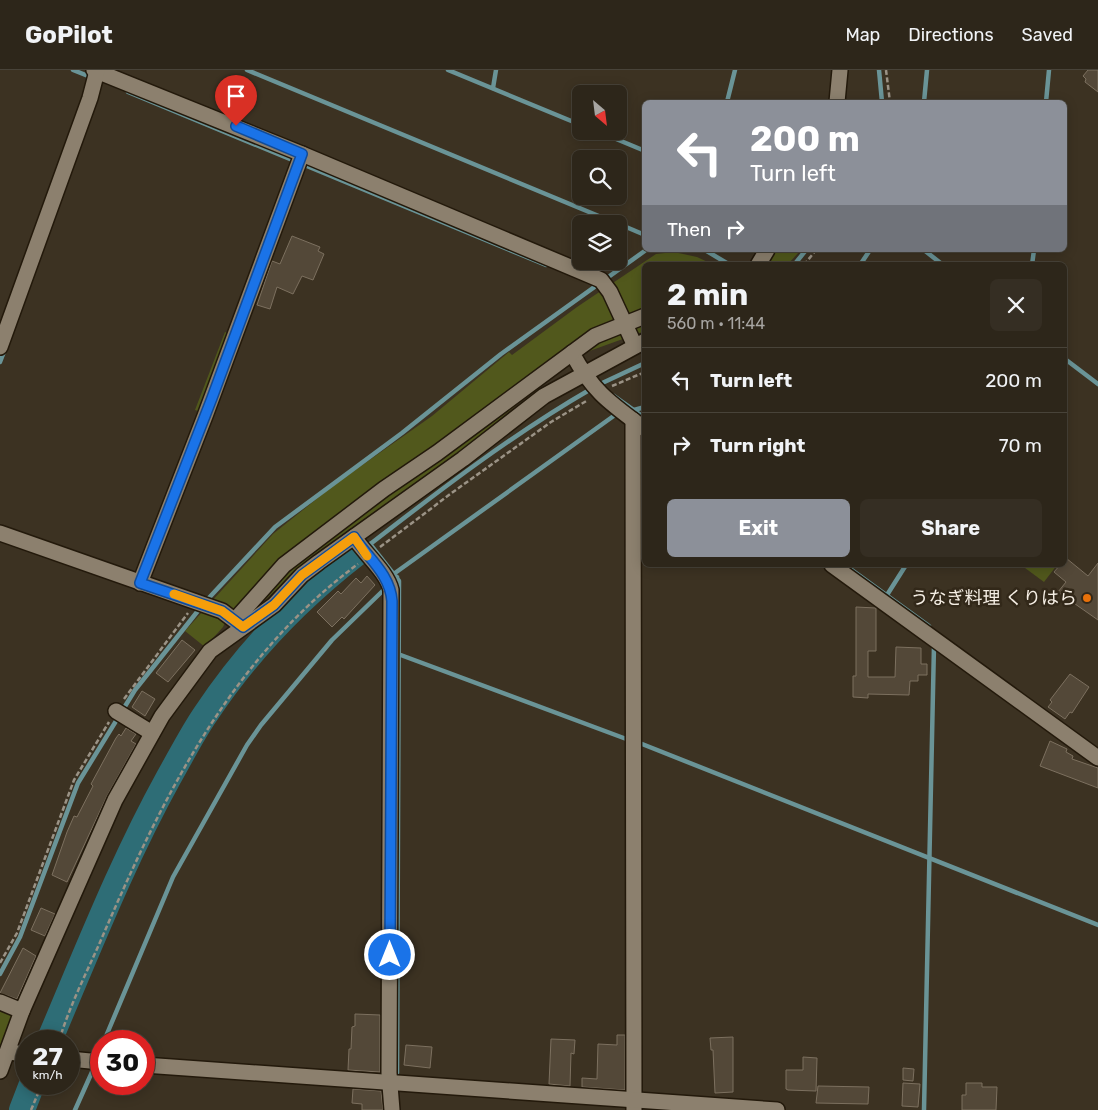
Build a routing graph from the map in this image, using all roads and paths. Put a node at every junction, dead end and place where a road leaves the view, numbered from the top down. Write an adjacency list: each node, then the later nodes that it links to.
1 (840, 70): 4 (street)
2 (886, 70): 5 (path)
3 (95, 75): 6 (street); 12 (street)
4 (838, 100)
5 (890, 100)
6 (301, 159): 10 (street); 20 (street)
7 (814, 252): 8 (path)
8 (806, 262)
9 (642, 317): 10 (street)
10 (624, 323): 11 (street); 13 (street)
11 (640, 344): 15 (street)
12 (0, 347)
13 (572, 353): 15 (street); 22 (street)
14 (642, 373): 15 (path)
15 (596, 386): 16 (street); 18 (path); 18 (street)
16 (639, 425): 36 (street)
17 (0, 533): 20 (street)
18 (365, 548): 22 (street); 29 (path); 34 (street)
19 (835, 567): 25 (street)
20 (142, 578): 21 (street)
21 (201, 604): 22 (street); 23 (path)
22 (239, 624): 24 (street)
23 (119, 713): 24 (street); 26 (path)
24 (152, 733): 28 (street)
25 (1098, 758)
26 (0, 963)
27 (0, 1002): 28 (street)
28 (22, 1011): 30 (street)
29 (64, 1030)
30 (8, 1052): 31 (street); 33 (street)
31 (15, 1053)
32 (155, 1067): 34 (street)
33 (0, 1071)
34 (390, 1084): 36 (street); 38 (street)
35 (37, 1095): 37 (path)
36 (634, 1105): 39 (street)
37 (31, 1110)
38 (392, 1110)
39 (777, 1110)

